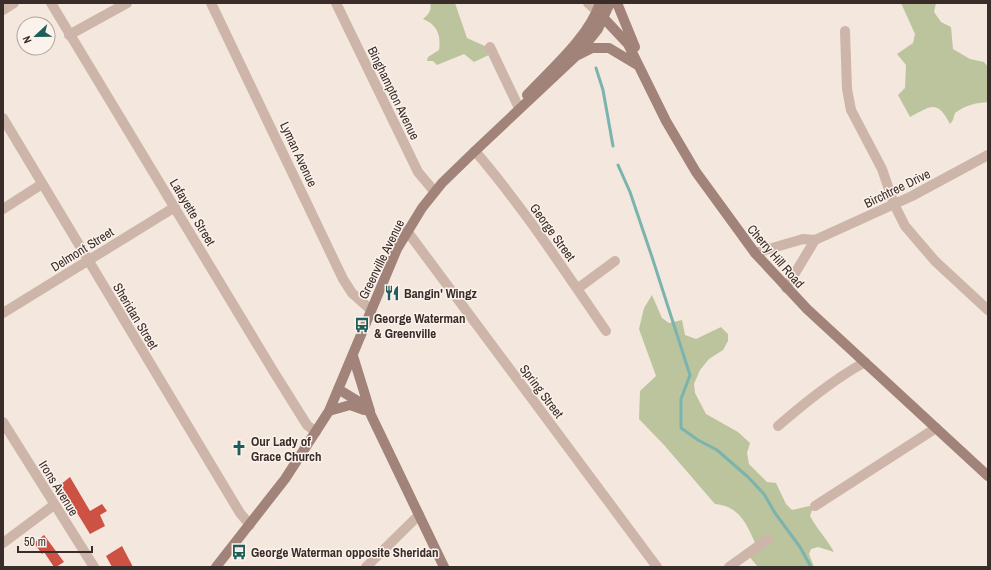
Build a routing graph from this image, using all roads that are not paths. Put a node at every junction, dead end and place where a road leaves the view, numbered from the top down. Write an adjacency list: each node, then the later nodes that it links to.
1 (14, 3): 9 (street)
2 (51, 3): 12 (street, Lafayette Street)
3 (127, 3): 12 (street)
4 (336, 3): 22 (street, Binghampton Avenue)
5 (588, 3): 10 (street)
6 (610, 3): 10 (main road, Greenville Avenue)
7 (618, 3): 16 (main road)
8 (214, 4): 33 (street, Lyman Avenue)
9 (3, 10)
10 (600, 11): 14 (main road, Greenville Avenue); 15 (main road, Cherry Hill Road); 17 (main road, Greenville Avenue)
11 (845, 31): 23 (street)
12 (69, 35): 24 (street, Lafayette Street)
13 (490, 47): 17 (street)
14 (577, 55): 15 (main road); 17 (main road, Greenville Avenue)
15 (639, 66): 16 (main road, Cherry Hill Road)
16 (656, 99): 28 (main road, Cherry Hill Road)
17 (519, 108): 19 (main road, Greenville Avenue)
18 (3, 118): 21 (street, Sheridan Street)
19 (475, 151): 22 (main road, Greenville Avenue); 32 (street, George Street)
20 (988, 155): 23 (street, Birchtree Drive)
21 (42, 184): 25 (street); 29 (street, Sheridan Street)
22 (434, 191): 26 (main road, Greenville Avenue)
23 (894, 204): 27 (street, Birchtree Drive); 34 (street)
24 (175, 207): 29 (street, Delmont Street); 45 (street, Lafayette Street)
25 (3, 209)
26 (407, 231): 33 (main road, Greenville Avenue); 57 (street, Spring Street)
27 (815, 240): 28 (street, Birchtree Drive); 31 (street)
28 (755, 254): 31 (main road, Cherry Hill Road)
29 (87, 261): 35 (street, Delmont Street); 50 (street, Sheridan Street)
30 (615, 261): 32 (street)
31 (786, 288): 38 (main road, Cherry Hill Road)
32 (577, 289): 36 (street, George Street)
33 (371, 310): 37 (main road, Greenville Avenue)
34 (988, 310)
35 (3, 313)
36 (606, 331)
37 (353, 356): 39 (main road, Greenville Avenue); 41 (main road)
38 (865, 362): 43 (street); 44 (main road, Cherry Hill Road)
39 (338, 389): 40 (main road, Greenville Avenue); 41 (main road)
40 (329, 411): 41 (main road); 45 (main road, Greenville Avenue)
41 (370, 413): 49 (main road)
42 (3, 422): 47 (street, Irons Avenue)
43 (778, 426)
44 (936, 428): 46 (main road, Cherry Hill Road); 48 (street)
45 (316, 432): 50 (main road, Greenville Avenue)
46 (988, 476)
47 (54, 505): 52 (street); 53 (street, Irons Avenue)
48 (815, 506)
49 (419, 515): 55 (street); 56 (main road)
50 (250, 524): 54 (main road, Greenville Avenue)
51 (768, 539): 58 (street)
52 (3, 543)
53 (94, 567)
54 (216, 567)
55 (366, 567)
56 (444, 567)
57 (657, 567)
58 (729, 567)

